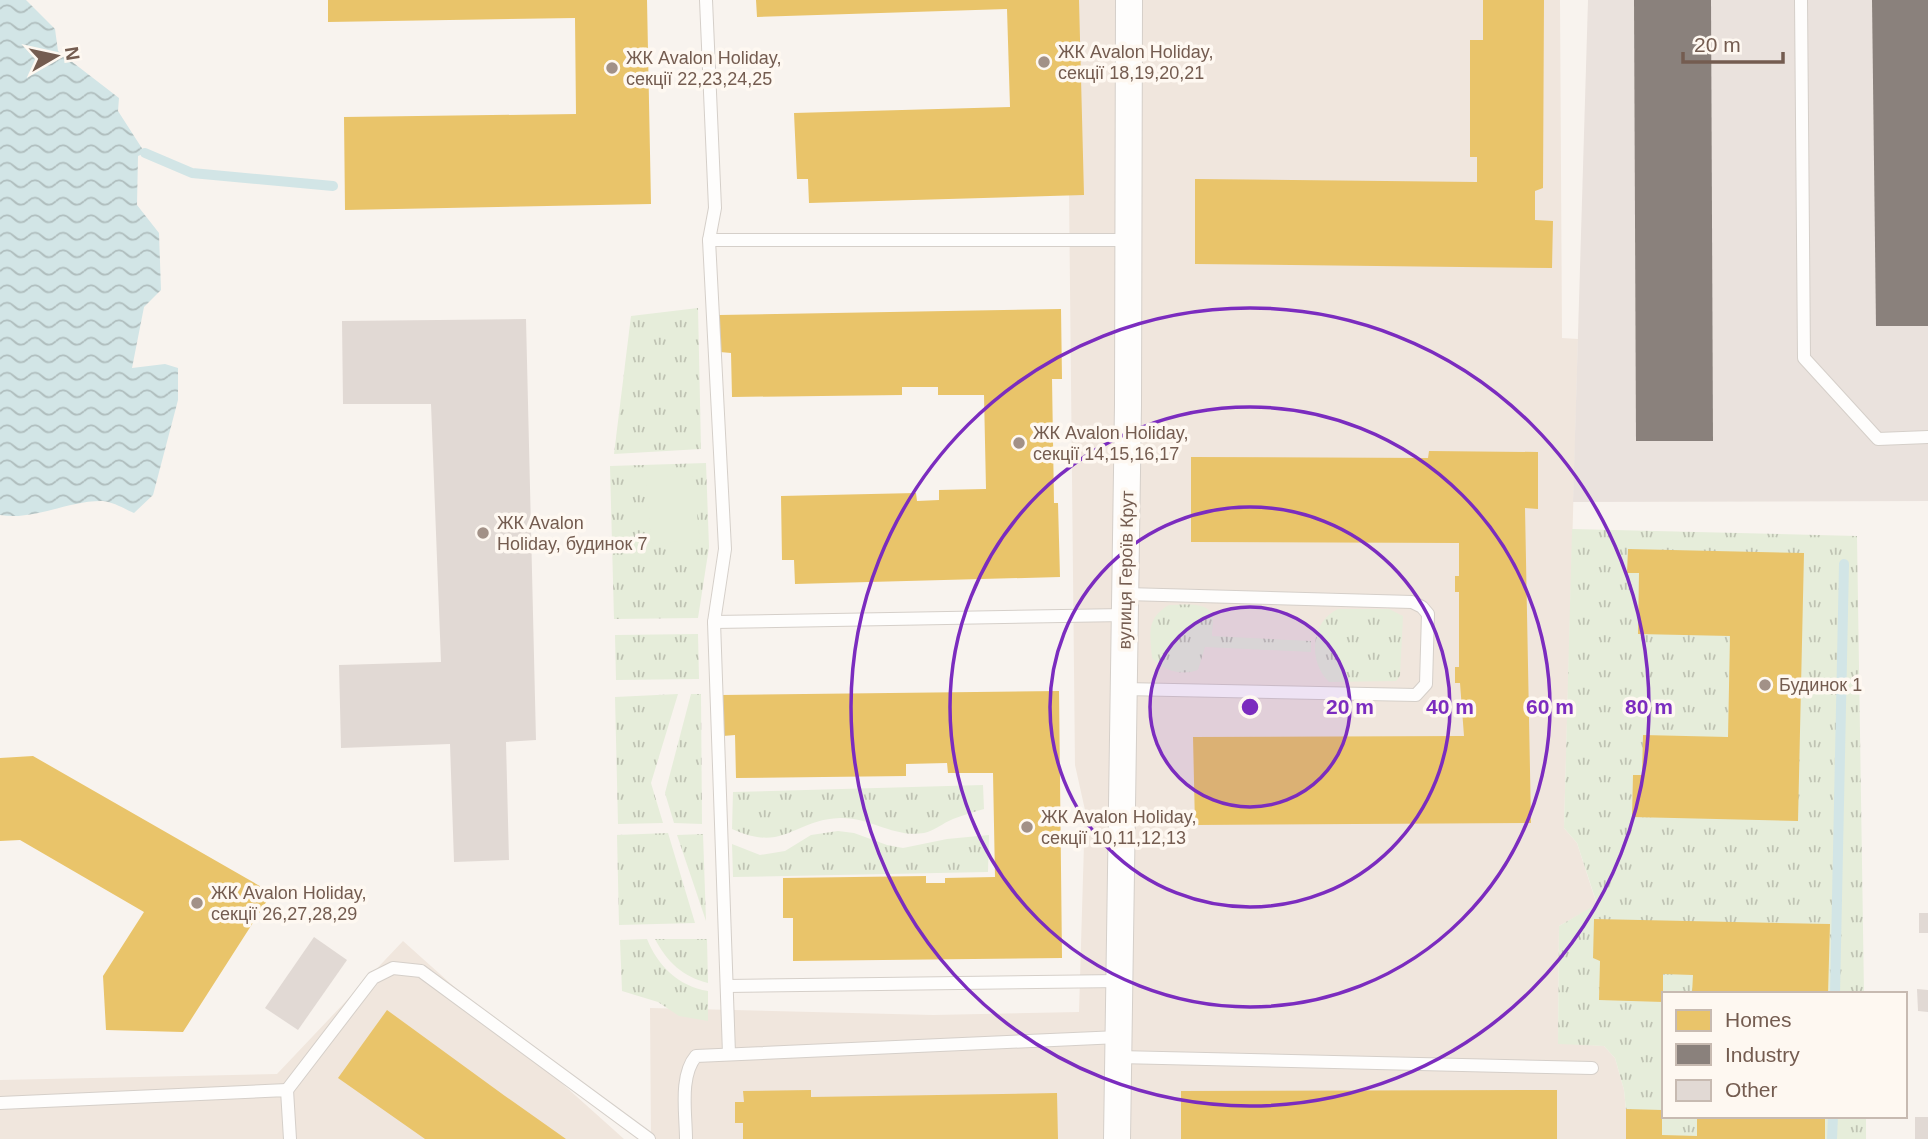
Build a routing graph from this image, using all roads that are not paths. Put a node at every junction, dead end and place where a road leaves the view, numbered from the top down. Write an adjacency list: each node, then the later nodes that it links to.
1 (706, 0): 4 (lane)
2 (1129, 0): 5 (street, вулиця Героїв Крут)
3 (1801, 0): 6 (lane)
4 (709, 240): 5 (lane); 8 (lane)
5 (1129, 240): 7 (street, вулиця Героїв Крут)
6 (1928, 437)
7 (1125, 605): 8 (lane); 9 (street, вулиця Героїв Крут); 9 (lane)
8 (713, 622): 11 (lane)
9 (1124, 689): 10 (street, вулиця Героїв Крут)
10 (1119, 981): 11 (lane); 12 (street, вулиця Героїв Крут)
11 (727, 986): 13 (lane)
12 (1119, 1047): 13 (lane); 14 (lane); 20 (street, вулиця Героїв Крут)
13 (729, 1055): 19 (lane)
14 (1592, 1068)
15 (287, 1090): 16 (lane); 17 (lane); 18 (lane)
16 (0, 1103)
17 (290, 1139)
18 (649, 1139)
19 (686, 1139)
20 (1117, 1139)

